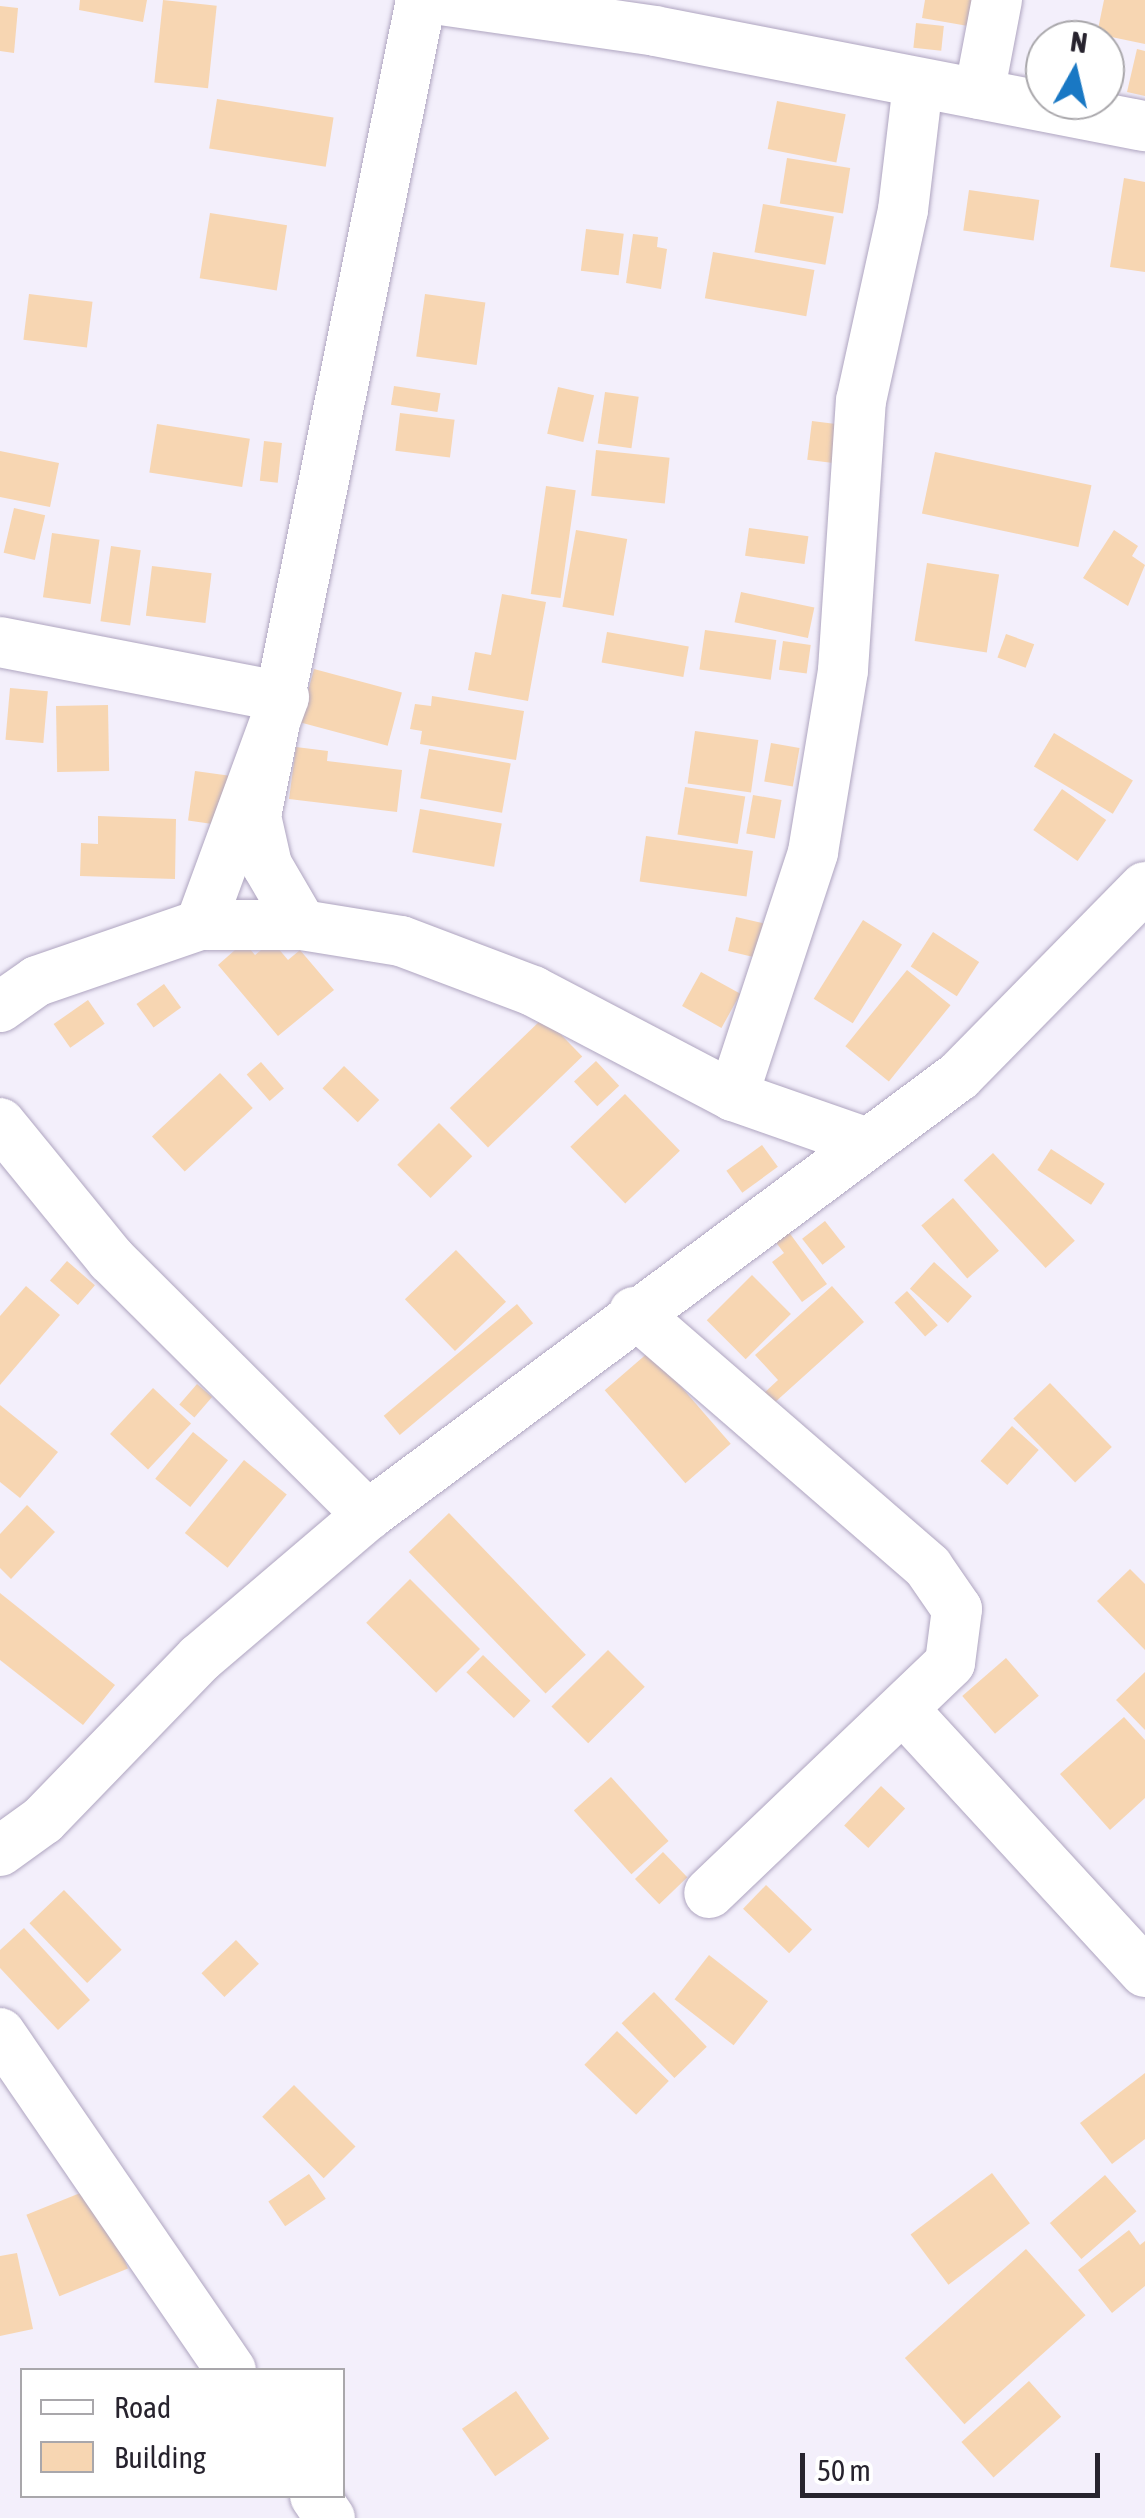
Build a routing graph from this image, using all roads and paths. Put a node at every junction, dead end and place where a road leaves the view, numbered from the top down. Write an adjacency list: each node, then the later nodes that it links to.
1 (421, 0): 8 (street)
2 (441, 0): 4 (street)
3 (997, 0): 5 (street)
4 (918, 85): 5 (street); 13 (street)
5 (979, 94): 6 (street)
6 (1145, 126)
7 (0, 642): 8 (street)
8 (284, 697): 10 (street); 11 (street)
9 (1145, 887): 15 (street)
10 (200, 925): 11 (street); 12 (street)
11 (302, 925): 13 (street)
12 (0, 1007)
13 (733, 1096): 15 (street)
14 (0, 1123): 17 (street)
15 (867, 1143): 16 (street)
16 (634, 1312): 17 (street); 18 (street)
17 (368, 1515): 19 (street)
18 (904, 1710): 20 (street); 21 (street)
19 (0, 1851)
20 (709, 1893)
21 (1145, 1972)
22 (0, 2032): 23 (street)
23 (230, 2368)

